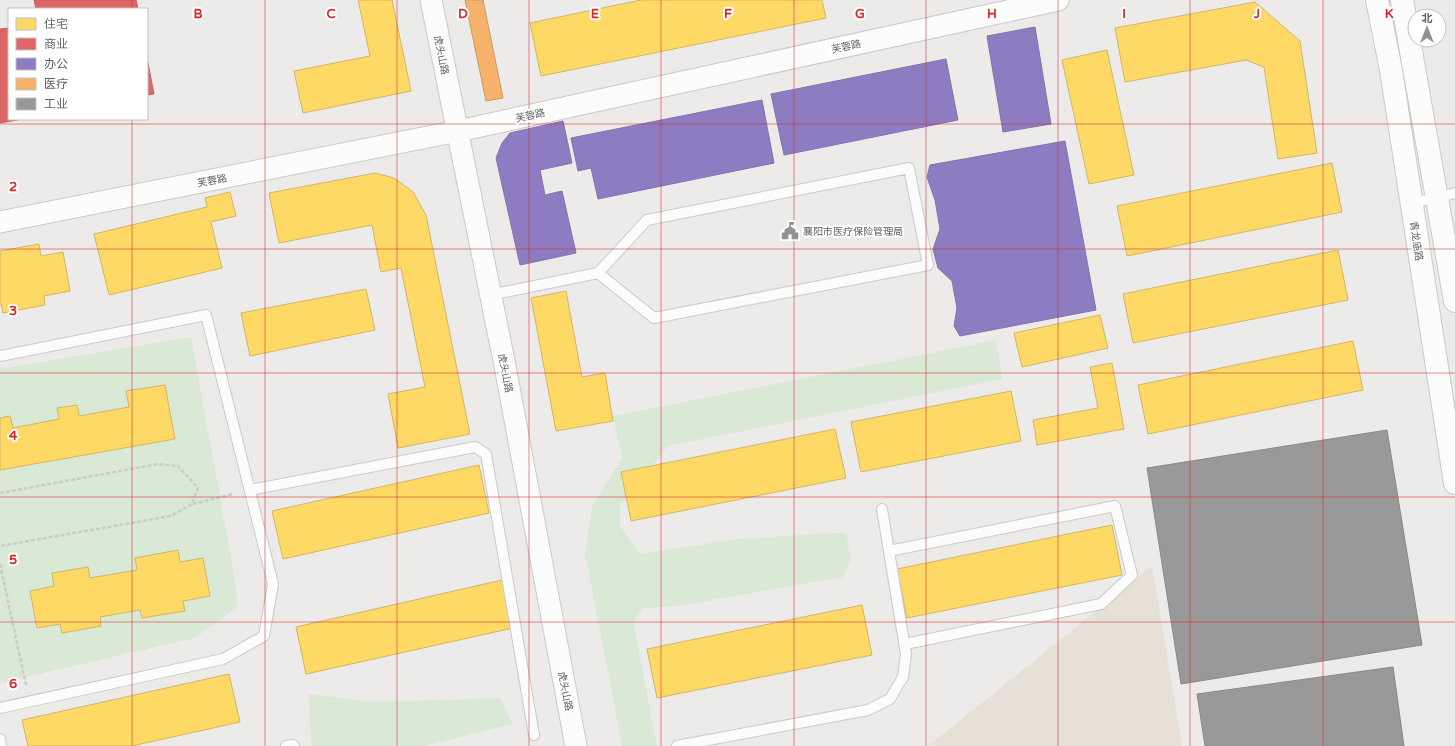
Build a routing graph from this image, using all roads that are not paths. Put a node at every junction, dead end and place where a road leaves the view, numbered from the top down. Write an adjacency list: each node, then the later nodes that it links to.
1 (431, 0): 5 (street, 虎头山路)
2 (1058, 0): 5 (street, 芙蓉路)
3 (1377, 0): 7 (street, 青龙庙路)
4 (1402, 0): 6 (street)
5 (458, 131): 8 (street, 芙蓉路); 10 (street, 虎头山路)
6 (1446, 195): 7 (lane); 11 (street)
7 (1412, 203): 13 (street, 青龙庙路)
8 (0, 222)
9 (598, 273): 9 (lane); 10 (lane)
10 (490, 294): 24 (street, 虎头山路)
11 (1455, 301)
12 (0, 356): 14 (lane)
13 (1455, 482)
14 (250, 490): 18 (lane); 19 (lane)
15 (882, 509): 16 (lane)
16 (889, 551): 17 (lane); 17 (lane)
17 (905, 644): 25 (lane)
18 (0, 708)
19 (534, 735)
20 (0, 739): 21 (lane)
21 (1, 746)
22 (286, 746): 23 (lane)
23 (294, 746)
24 (576, 746)
25 (677, 746)

